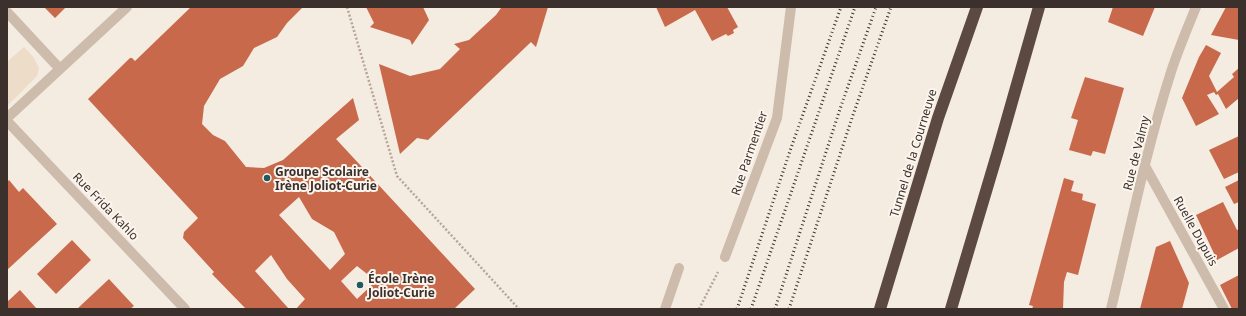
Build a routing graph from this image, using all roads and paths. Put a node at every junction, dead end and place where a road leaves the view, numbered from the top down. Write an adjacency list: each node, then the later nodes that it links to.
1 (127, 7): 8 (street)
2 (347, 7): 14 (path)
3 (791, 7): 11 (street, Rue Parmentier)
4 (977, 7): 17 (highway, Tunnel de la Courneuve)
5 (1039, 7): 18 (highway)
6 (1196, 7): 10 (street, Rue de Valmy)
7 (7, 12): 8 (street)
8 (60, 69): 9 (street)
9 (7, 120): 13 (street, Rue Frida Kahlo)
10 (1145, 166): 19 (street, Rue de Valmy); 20 (street, Ruelle Dupuis)
11 (725, 257): 16 (path)
12 (679, 268): 15 (street)
13 (185, 309)
14 (519, 309)
15 (665, 309)
16 (699, 309)
17 (880, 309)
18 (951, 309)
19 (1111, 309)
20 (1224, 309)

